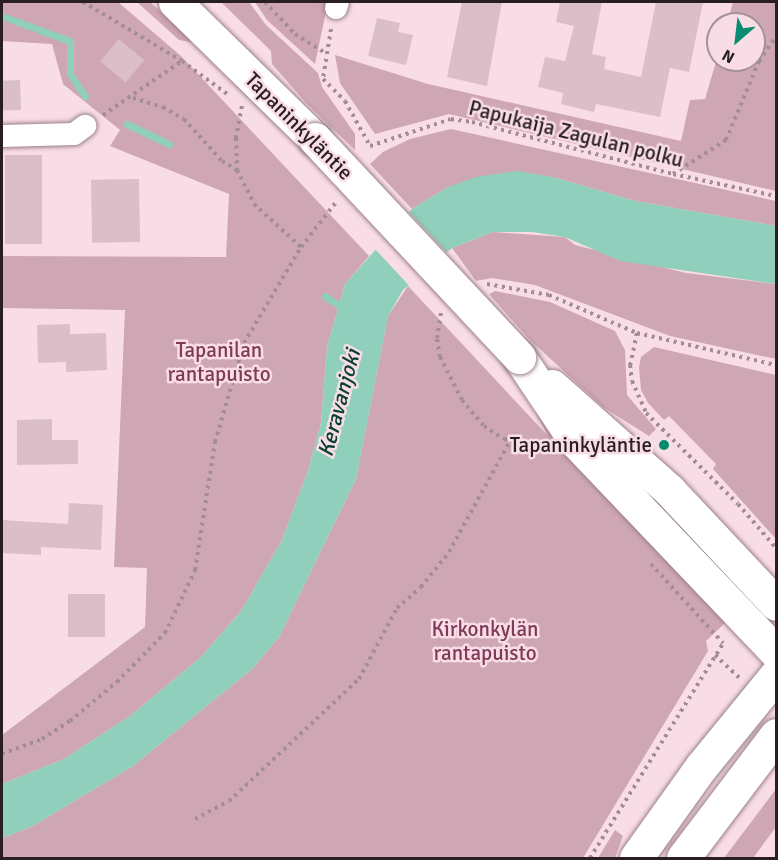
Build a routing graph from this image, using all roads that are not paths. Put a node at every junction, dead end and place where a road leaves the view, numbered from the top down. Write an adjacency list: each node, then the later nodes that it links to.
1 (175, 2): 4 (main road, Tapaninkyläntie, bridge)
2 (85, 126): 3 (street)
3 (2, 136)
4 (519, 357): 5 (main road, Tapaninkyläntie); 6 (main road, Tapaninkyläntie)
5 (777, 604)
6 (777, 652)
7 (777, 675): 9 (main road)
8 (777, 735): 10 (main road)
9 (636, 858)
10 (683, 858)

